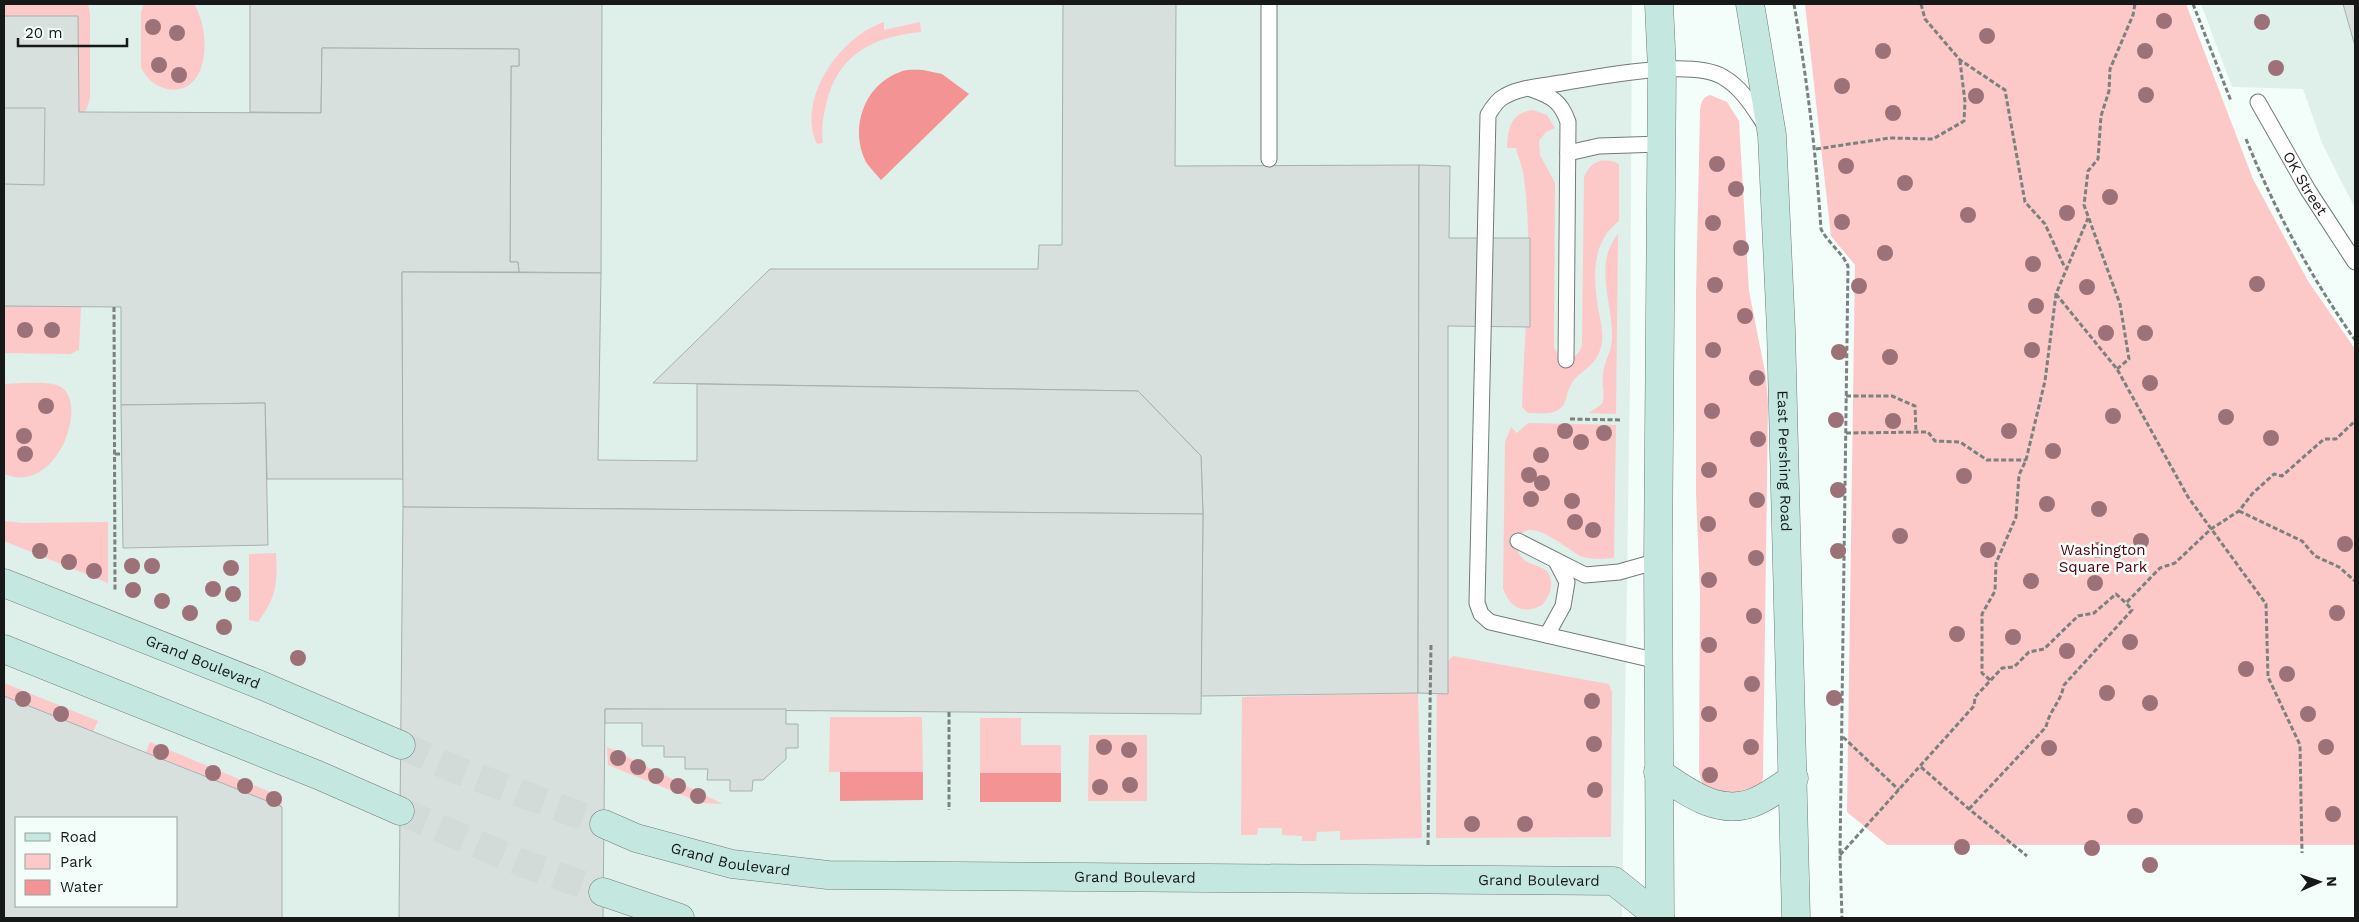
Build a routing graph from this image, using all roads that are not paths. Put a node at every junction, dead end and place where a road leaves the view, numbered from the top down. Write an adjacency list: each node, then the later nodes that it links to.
1 (1269, 4): 10 (lane)
2 (1659, 4): 4 (main road)
3 (1750, 4): 7 (main road, East Pershing Road)
4 (1662, 70): 5 (lane); 7 (lane); 8 (main road)
5 (1528, 89): 9 (lane); 17 (lane)
6 (2258, 102): 11 (lane, OK Street)
7 (1772, 135): 22 (main road, East Pershing Road)
8 (1661, 144): 9 (lane); 15 (main road)
9 (1568, 152): 12 (lane)
10 (1270, 159)
11 (2355, 262)
12 (1566, 360)
13 (1518, 541): 14 (lane)
14 (1556, 561): 15 (lane); 17 (lane)
15 (1658, 561): 19 (main road)
16 (4, 583): 20 (main road, Grand Boulevard)
17 (1547, 636): 19 (lane)
18 (4, 649): 23 (main road)
19 (1658, 661): 21 (main road)
20 (401, 745)
21 (1658, 772): 22 (main road); 27 (main road)
22 (1794, 778): 28 (main road, East Pershing Road)
23 (400, 811)
24 (604, 824): 27 (main road, Grand Boulevard)
25 (603, 892): 26 (main road)
26 (680, 918)
27 (1660, 918)
28 (1796, 918)

